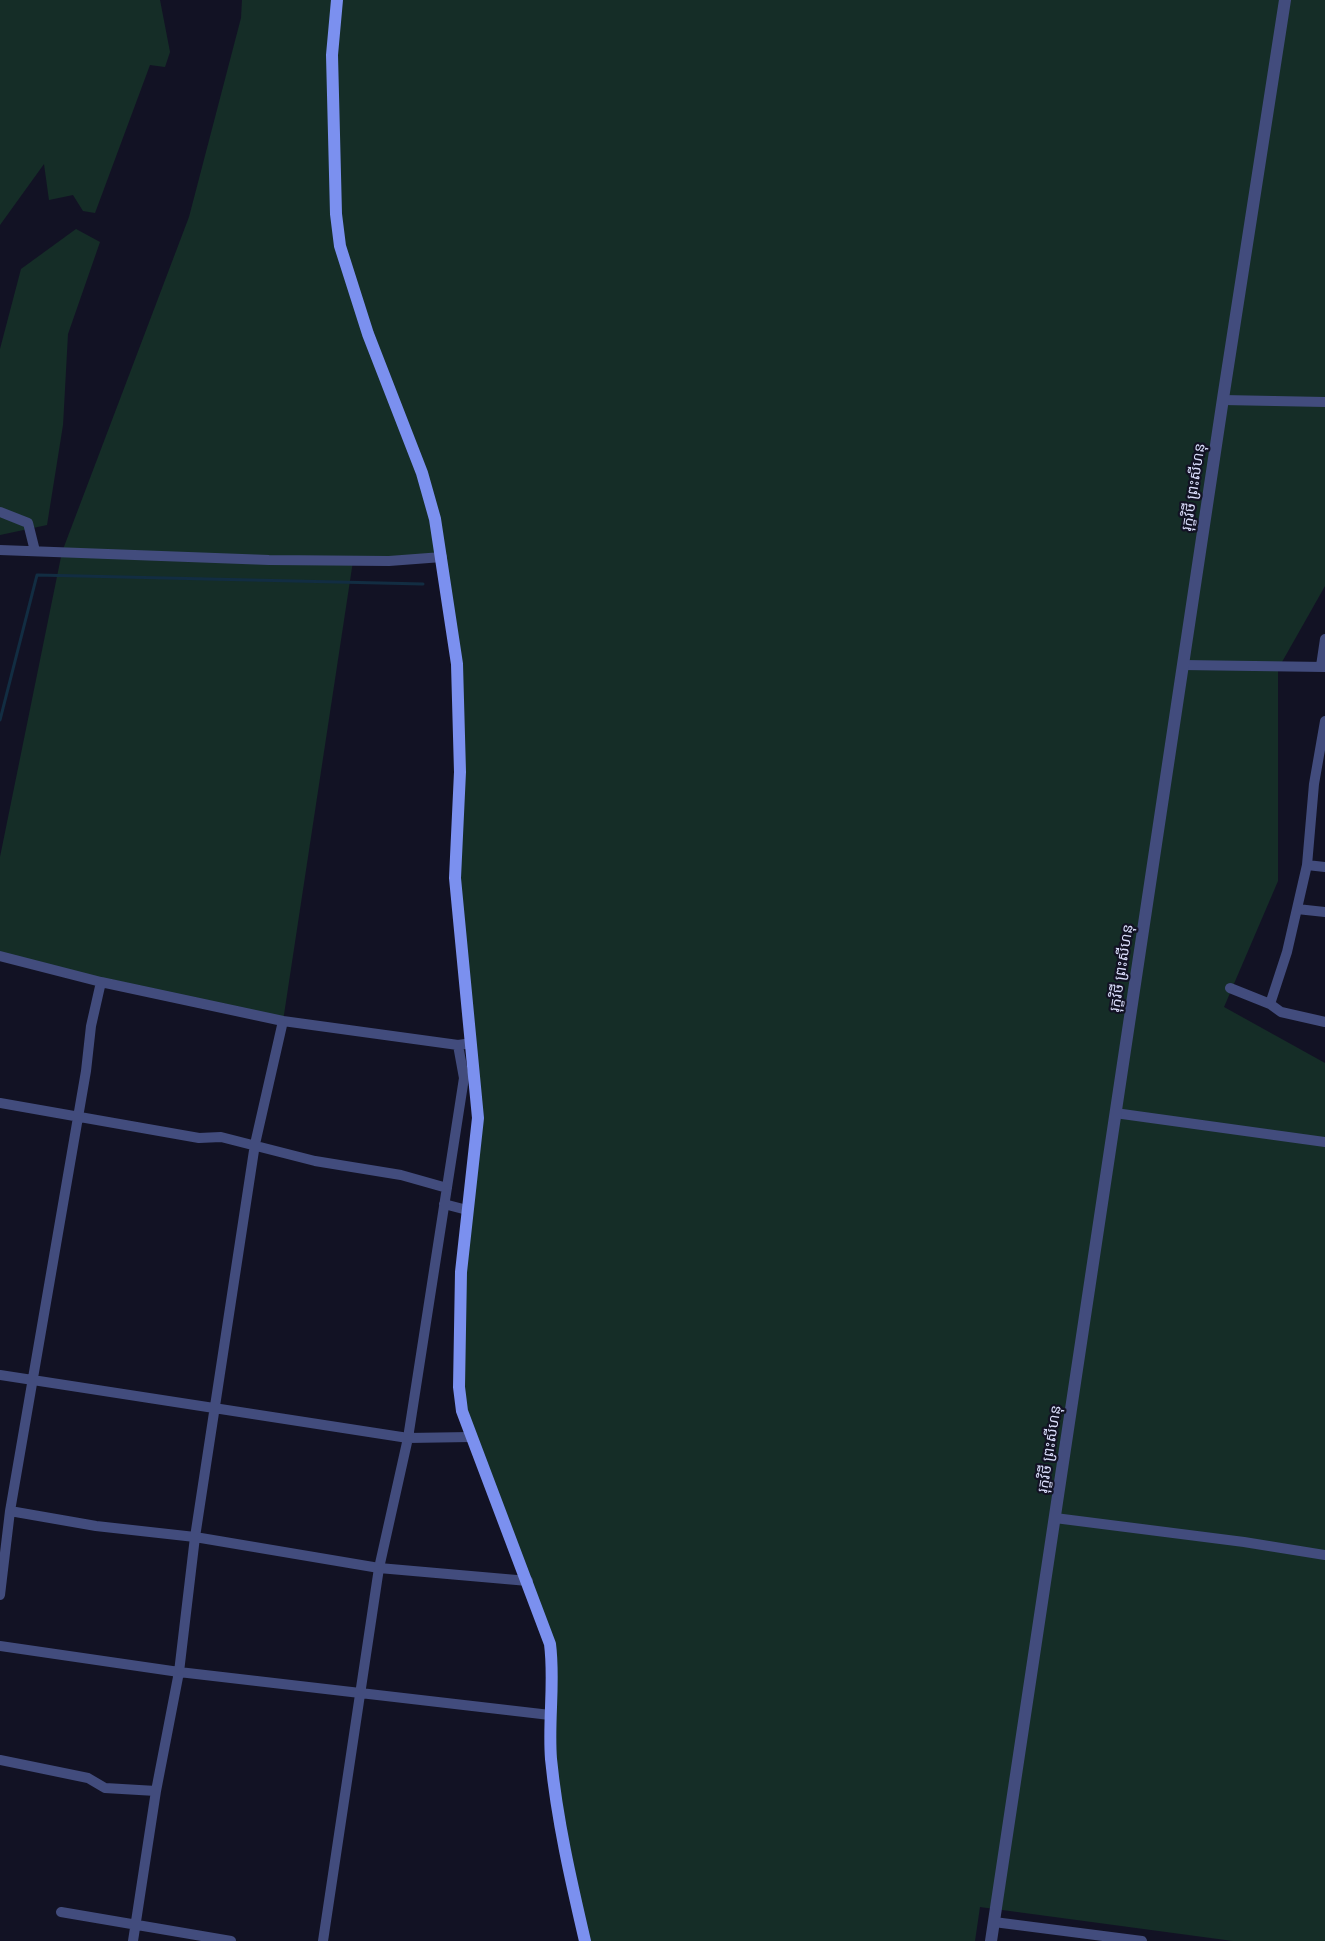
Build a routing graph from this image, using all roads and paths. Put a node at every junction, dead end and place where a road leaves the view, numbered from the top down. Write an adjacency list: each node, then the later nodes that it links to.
1 (337, 0): 8 (main road)
2 (1285, 0): 3 (street, រុក្ខវិថី ព្រះសីហនុ)
3 (1223, 400): 4 (street); 10 (street, រុក្ខវិថី ព្រះសីហនុ)
4 (1325, 402)
5 (0, 512): 7 (street)
6 (0, 550): 7 (street)
7 (35, 551): 8 (street)
8 (442, 557): 23 (main road)
9 (1325, 639): 11 (street)
10 (1183, 665): 11 (street); 26 (street, រុក្ខវិថី ព្រះសីហនុ)
11 (1323, 667)
12 (1325, 721): 13 (street)
13 (1307, 865): 14 (street); 15 (street)
14 (1325, 867)
15 (1297, 909): 16 (street); 20 (street)
16 (1325, 912)
17 (0, 956): 18 (street)
18 (101, 982): 21 (street); 27 (street)
19 (1230, 988): 20 (street)
20 (1270, 1004): 22 (street)
21 (283, 1020): 24 (street); 29 (street)
22 (1325, 1022)
23 (472, 1042): 24 (street); 32 (main road)
24 (458, 1045): 30 (street)
25 (0, 1103): 27 (street)
26 (1115, 1113): 28 (street); 39 (street, រុក្ខវិថី ព្រះសីហនុ)
27 (77, 1117): 29 (street); 34 (street)
28 (1325, 1142)
29 (255, 1144): 30 (street); 35 (street)
30 (447, 1188): 31 (street)
31 (444, 1204): 32 (street); 37 (street)
32 (467, 1210): 36 (main road)
33 (0, 1375): 34 (street)
34 (33, 1381): 35 (street); 38 (street)
35 (214, 1409): 37 (street); 40 (street)
36 (470, 1437): 37 (street); 43 (main road)
37 (408, 1438): 42 (street)
38 (10, 1511): 40 (street); 44 (street)
39 (1055, 1518): 41 (street); 52 (street, រុក្ខវិថី ព្រះសីហនុ)
40 (195, 1537): 42 (street); 46 (street)
41 (1325, 1555)
42 (379, 1568): 43 (street); 47 (street)
43 (528, 1581): 48 (main road)
44 (0, 1595)
45 (0, 1646): 46 (street)
46 (179, 1672): 47 (street); 50 (street)
47 (362, 1695): 48 (street); 56 (street)
48 (550, 1715): 57 (main road)
49 (0, 1760): 50 (street)
50 (156, 1791): 53 (street)
51 (61, 1912): 53 (street)
52 (994, 1922): 58 (street, រុក្ខវិថី ព្រះសីហនុ); 59 (street)
53 (135, 1924): 54 (street); 55 (street)
54 (133, 1941)
55 (231, 1941)
56 (323, 1941)
57 (585, 1941)
58 (991, 1941)
59 (1142, 1941)

